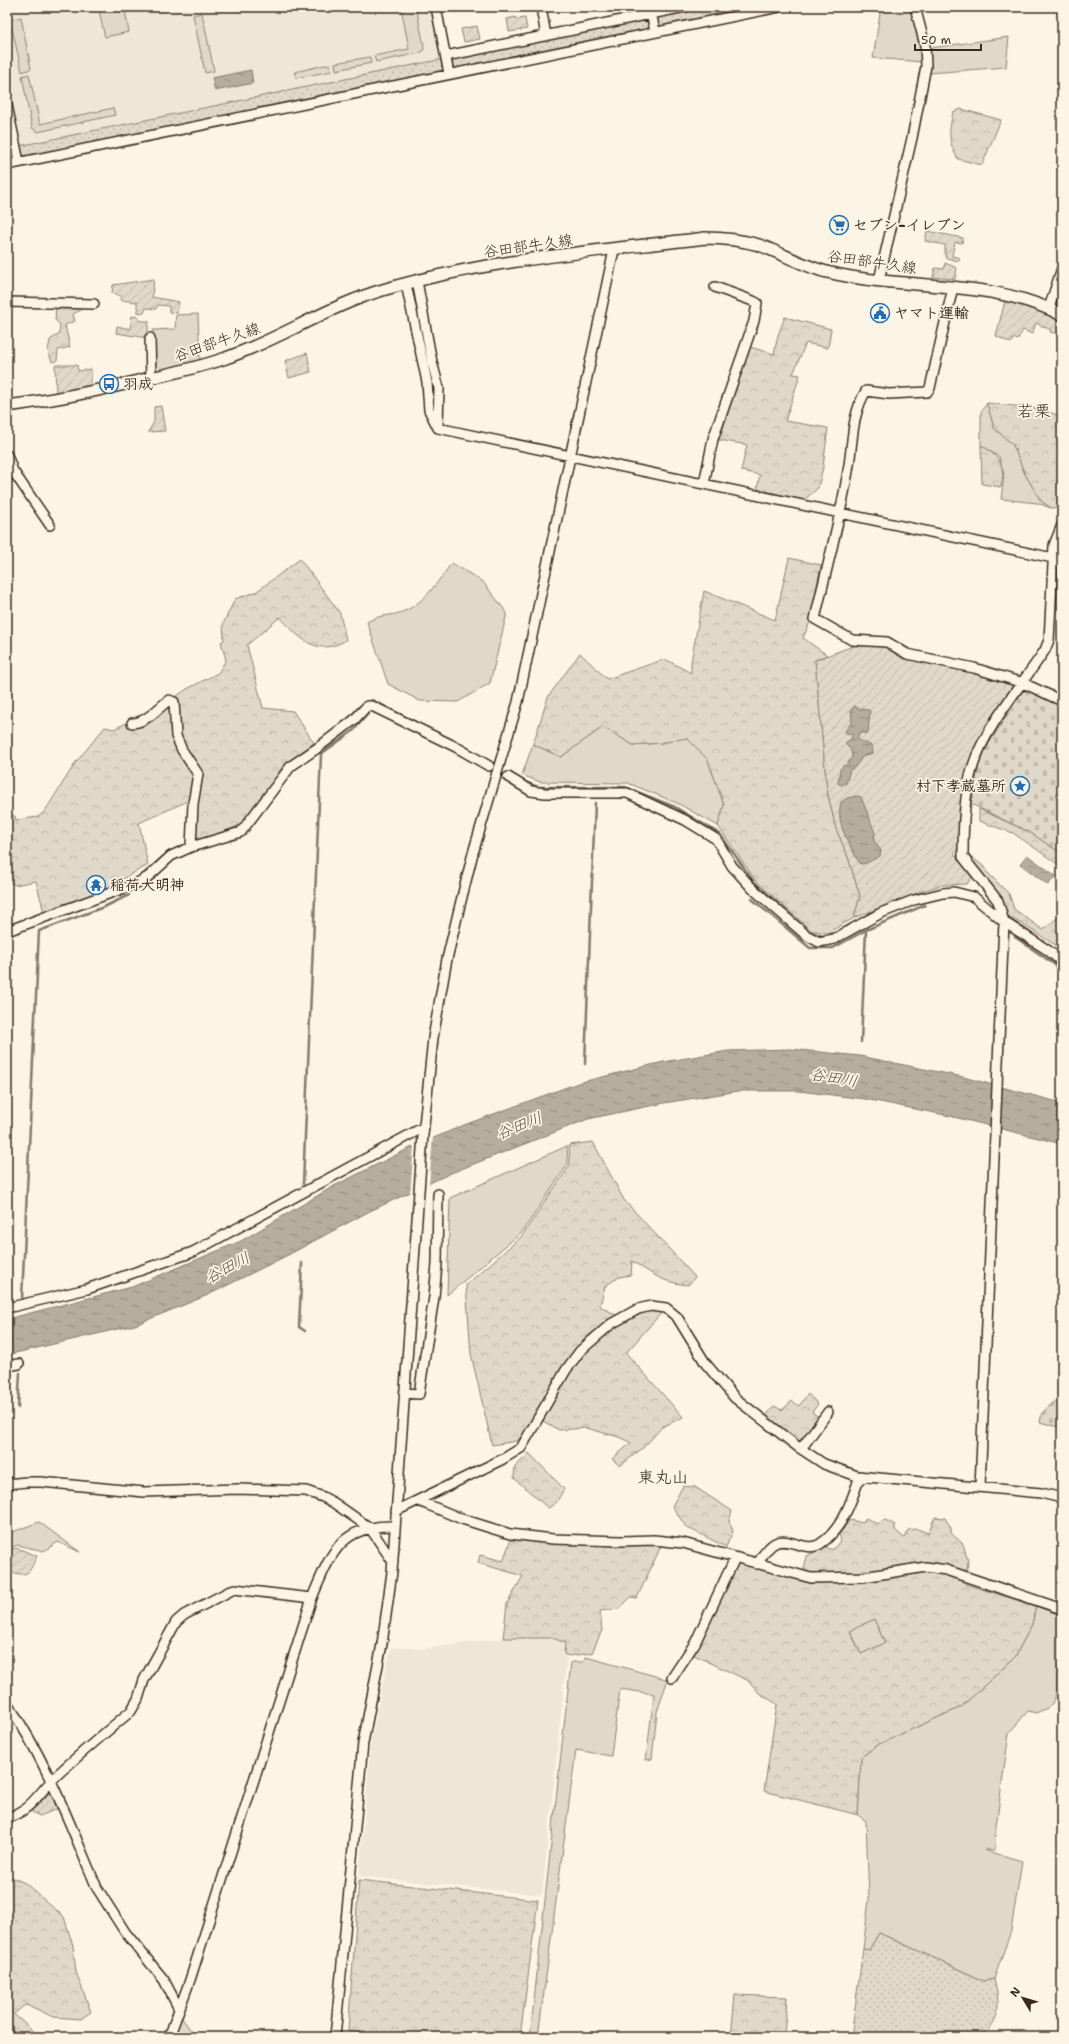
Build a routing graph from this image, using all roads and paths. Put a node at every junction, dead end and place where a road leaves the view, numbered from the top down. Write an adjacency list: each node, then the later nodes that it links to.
1 (436, 7): 9 (street)
2 (541, 7): 8 (street)
3 (685, 7): 6 (street)
4 (779, 7): 7 (street)
5 (916, 7): 16 (street)
6 (650, 10): 7 (street); 8 (street)
7 (655, 32): 10 (street)
8 (546, 36): 9 (street)
9 (446, 56): 10 (street)
10 (449, 74): 12 (street)
11 (7, 105): 12 (street)
12 (19, 162): 13 (street)
13 (7, 165)
14 (614, 250): 16 (main road, 谷田部牛久線); 17 (main road, 谷田部牛久線); 28 (street)
15 (1062, 268): 22 (street)
16 (879, 280): 19 (main road, 谷田部牛久線)
17 (411, 282): 25 (main road, 谷田部牛久線); 28 (street)
18 (715, 287): 29 (street)
19 (952, 287): 22 (main road, 谷田部牛久線); 30 (street)
20 (7, 302): 21 (street)
21 (94, 304)
22 (1049, 308): 23 (main road, 谷田部牛久線)
23 (1062, 315)
24 (150, 338): 25 (street)
25 (151, 378): 26 (main road, 谷田部牛久線)
26 (7, 406)
27 (7, 455): 31 (street)
28 (570, 456): 29 (street); 44 (street)
29 (704, 484): 30 (street)
30 (839, 513): 33 (street); 35 (street)
31 (50, 525)
32 (1061, 527): 33 (street)
33 (1053, 558): 34 (street); 35 (street)
34 (1062, 562)
35 (1023, 683): 36 (street); 41 (street)
36 (1062, 701)
37 (132, 723): 40 (street)
38 (489, 766): 40 (street)
39 (508, 777): 41 (street)
40 (191, 847): 42 (street)
41 (1004, 922): 43 (street); 54 (street)
42 (7, 931)
43 (1062, 962)
44 (424, 1131): 46 (street); 49 (street)
45 (438, 1194): 49 (street)
46 (7, 1308)
47 (19, 1364): 48 (street)
48 (7, 1366)
49 (404, 1393): 57 (street)
50 (828, 1412): 51 (street)
51 (801, 1449): 52 (street); 56 (street)
52 (860, 1476): 54 (street); 62 (street)
53 (7, 1484): 59 (street)
54 (980, 1486): 55 (street)
55 (1062, 1498)
56 (419, 1501): 57 (street); 60 (street)
57 (396, 1511): 58 (street)
58 (395, 1526): 59 (street); 61 (street)
59 (370, 1528): 61 (street); 63 (street)
60 (735, 1558): 62 (street); 65 (street)
61 (393, 1562): 71 (street)
62 (757, 1564): 64 (street)
63 (312, 1598): 67 (street); 69 (street)
64 (1062, 1609)
65 (672, 1678)
66 (7, 1703): 67 (street)
67 (52, 1782): 68 (street); 69 (street)
68 (7, 1818)
69 (179, 2009): 70 (street)
70 (169, 2037)
71 (335, 2037)

